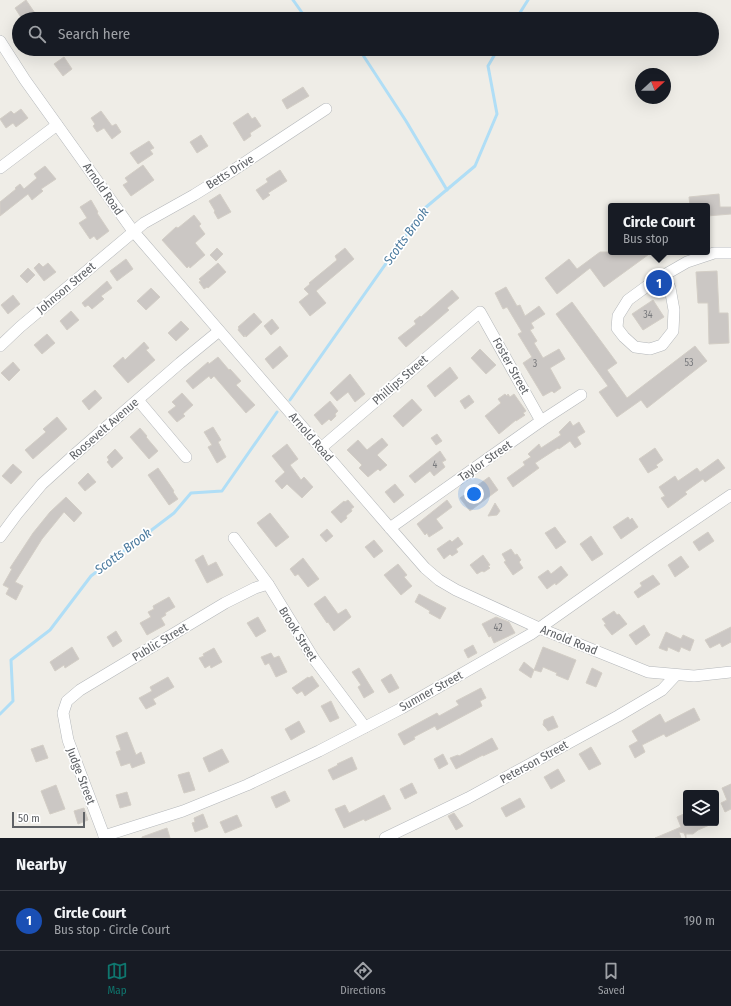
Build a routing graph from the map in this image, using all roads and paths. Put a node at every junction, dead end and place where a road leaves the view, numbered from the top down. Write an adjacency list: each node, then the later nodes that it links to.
1 (0, 41): 3 (street, Arnold Road)
2 (326, 109): 5 (street, Betts Drive)
3 (57, 125): 4 (street); 5 (street, Arnold Road)
4 (0, 168)
5 (133, 231): 11 (street, Arnold Road); 12 (street, Johnson Street)
6 (731, 253): 7 (street)
7 (710, 254)
8 (708, 255): 9 (street)
9 (664, 275): 9 (street)
10 (480, 312): 15 (street, Foster Street); 16 (street, Phillips Street)
11 (219, 331): 14 (street, Roosevelt Avenue); 16 (street, Arnold Road)
12 (0, 346)
13 (581, 395): 15 (street, Taylor Street)
14 (138, 400): 17 (street); 20 (street, Roosevelt Avenue)
15 (541, 421): 19 (street, Taylor Street)
16 (321, 448): 19 (street, Arnold Road)
17 (186, 457)
18 (731, 494): 23 (street, Sumner Street)
19 (390, 528): 23 (street, Arnold Road)
20 (0, 537)
21 (234, 538): 22 (street, Brook Street)
22 (268, 584): 26 (street, Public Street); 27 (street, Brook Street)
23 (540, 628): 25 (street, Arnold Road); 27 (street, Sumner Street)
24 (731, 672): 25 (street, Arnold Road)
25 (676, 675): 29 (street, Peterson Street)
26 (63, 713): 28 (street, Judge Street)
27 (365, 727): 28 (street, Sumner Street)
28 (104, 837)
29 (385, 838)

